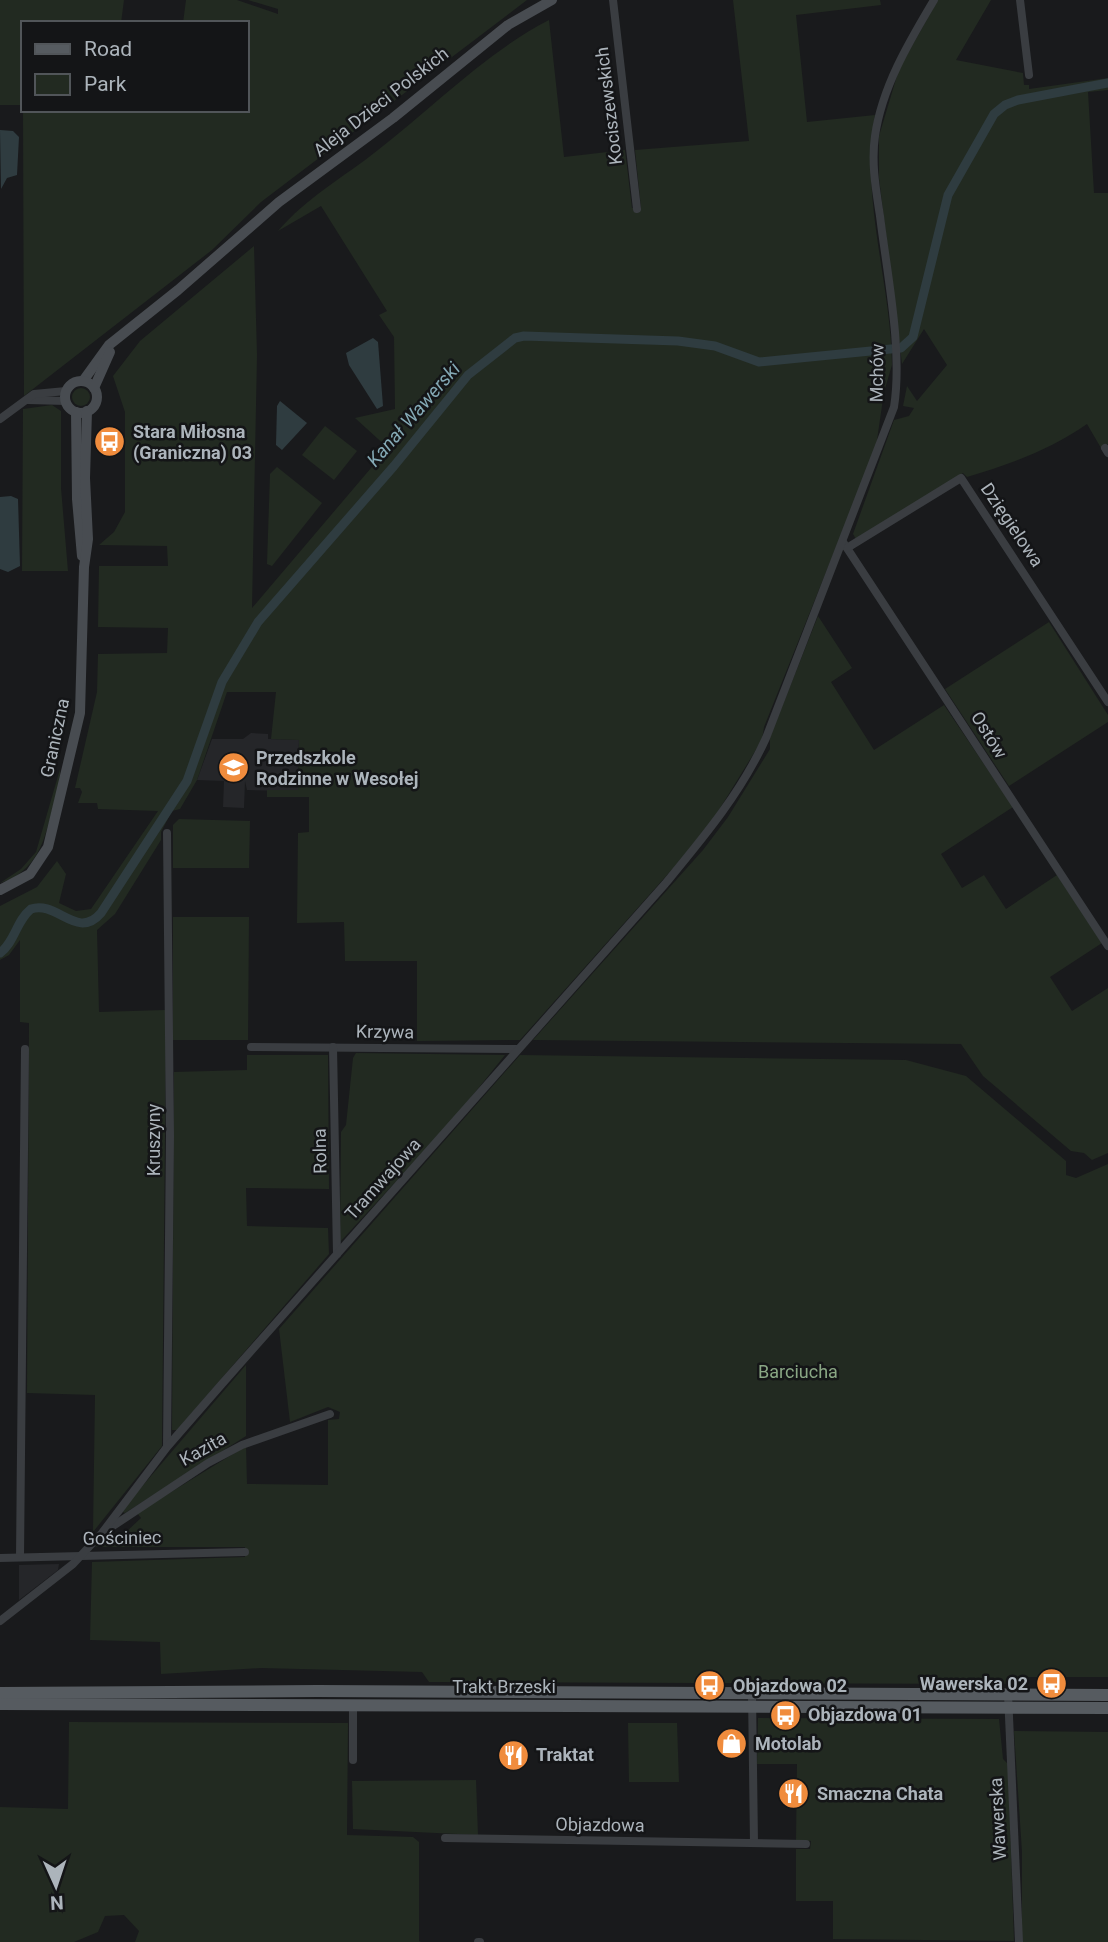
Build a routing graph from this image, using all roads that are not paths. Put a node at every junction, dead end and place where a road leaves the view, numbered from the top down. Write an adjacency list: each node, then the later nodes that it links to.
1 (552, 0): 7 (street, Aleja Dzieci Polskich)
2 (613, 0): 6 (street, Kociszewskich)
3 (934, 0): 13 (street, Mchów)
4 (1020, 0): 5 (street)
5 (1029, 75)
6 (637, 209)
7 (122, 335): 8 (street); 9 (street)
8 (83, 381): 9 (street); 10 (street)
9 (94, 388): 11 (street)
10 (66, 396): 11 (street); 12 (street)
11 (82, 411): 17 (street, Graniczna)
12 (0, 419)
13 (845, 545): 14 (street, Dzięgielowa); 15 (street, Mchów); 18 (street, Ostów)
14 (1108, 702)
15 (766, 738): 22 (street, Tramwajowa)
16 (167, 833): 25 (street, Kruszyny)
17 (0, 890)
18 (1108, 946)
19 (251, 1047): 20 (street, Krzywa)
20 (333, 1047): 22 (street, Krzywa); 23 (street, Rolna)
21 (25, 1049): 29 (street)
22 (518, 1049): 23 (street, Tramwajowa)
23 (337, 1254): 25 (street, Tramwajowa)
24 (330, 1414): 26 (street, Kazita)
25 (167, 1447): 26 (street, Tramwajowa)
26 (102, 1533): 28 (street, Tramwajowa)
27 (245, 1552): 28 (street, Gościniec)
28 (81, 1554): 29 (street, Gościniec); 31 (street, Tramwajowa)
29 (20, 1557): 30 (street, Gościniec)
30 (0, 1558)
31 (0, 1621)
32 (0, 1693): 34 (main road, Trakt Brzeski)
33 (1108, 1695): 35 (main road)
34 (752, 1700): 35 (main road, Trakt Brzeski); 37 (main road, Trakt Brzeski); 41 (street)
35 (1008, 1701): 38 (main road); 43 (street, Wawerska)
36 (0, 1704): 37 (main road, Trakt Brzeski)
37 (353, 1704): 39 (street)
38 (1108, 1708)
39 (354, 1760)
40 (445, 1838): 41 (street, Objazdowa)
41 (754, 1843): 42 (street, Objazdowa)
42 (806, 1844)
43 (1019, 1942)

